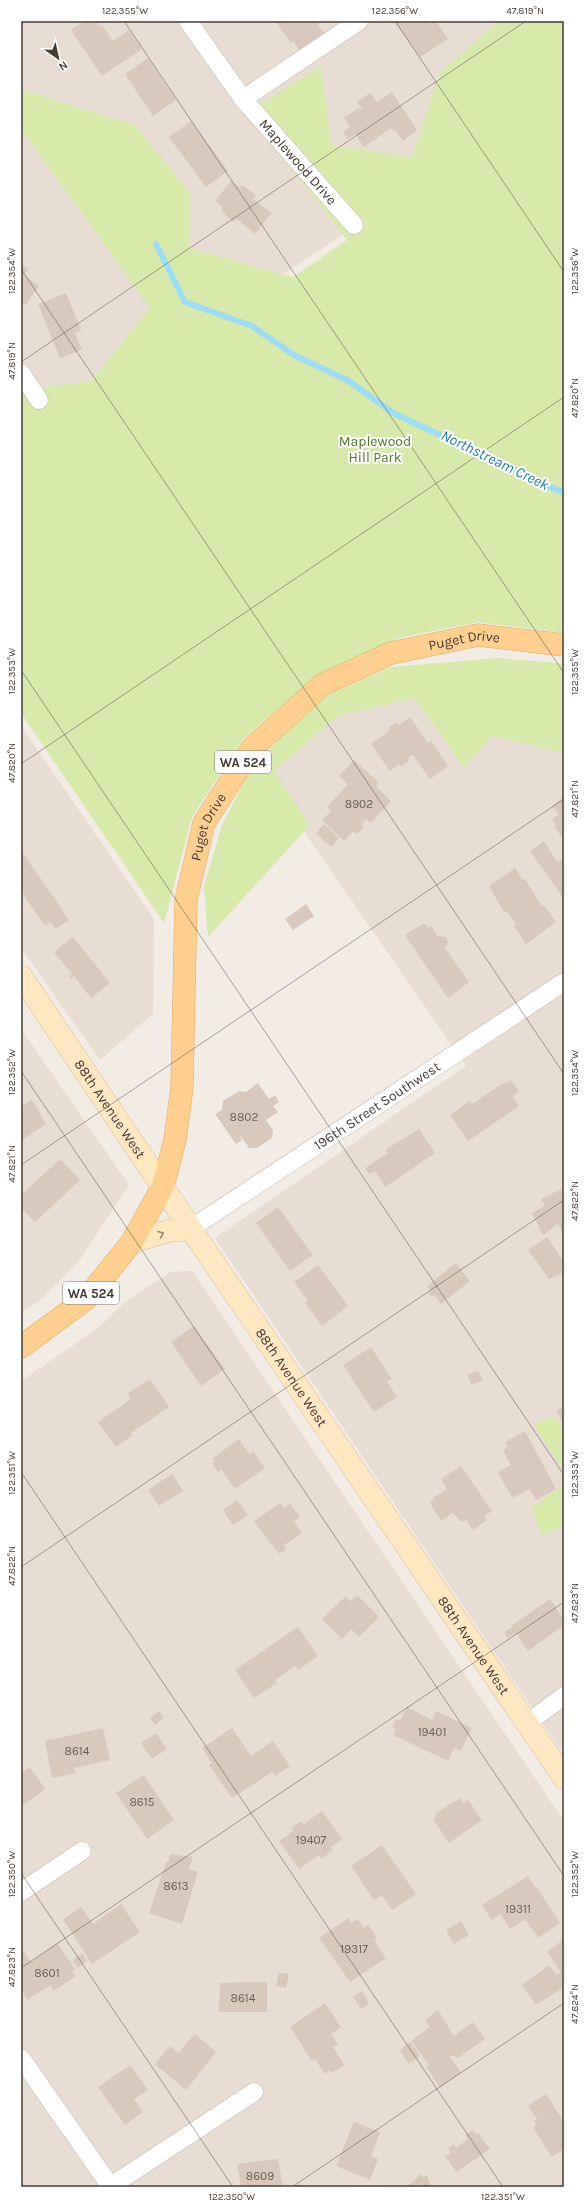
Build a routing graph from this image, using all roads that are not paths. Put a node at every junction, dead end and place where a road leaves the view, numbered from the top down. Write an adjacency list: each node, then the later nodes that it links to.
1 (188, 21): 3 (street, Maplewood Drive)
2 (359, 21): 3 (street)
3 (243, 99): 4 (street, Maplewood Drive)
4 (354, 225)
5 (21, 373): 6 (street)
6 (39, 400)
7 (564, 645): 10 (main road, Puget Drive / WA 524)
8 (21, 976): 10 (street, 88th Avenue West)
9 (564, 982): 11 (street, 196th Street Southwest)
10 (163, 1186): 11 (street, 88th Avenue West); 12 (main road, WA 524)
11 (190, 1229): 12 (street, one-way to 11); 15 (street, 88th Avenue West)
12 (132, 1242): 13 (main road, WA 524)
13 (21, 1347)
14 (564, 1696): 15 (street)
15 (527, 1723): 16 (street, 88th Avenue West)
16 (564, 1778)
17 (82, 1851): 18 (street)
18 (21, 1892)
19 (21, 2058): 21 (street)
20 (254, 2092): 21 (street)
21 (111, 2186)

